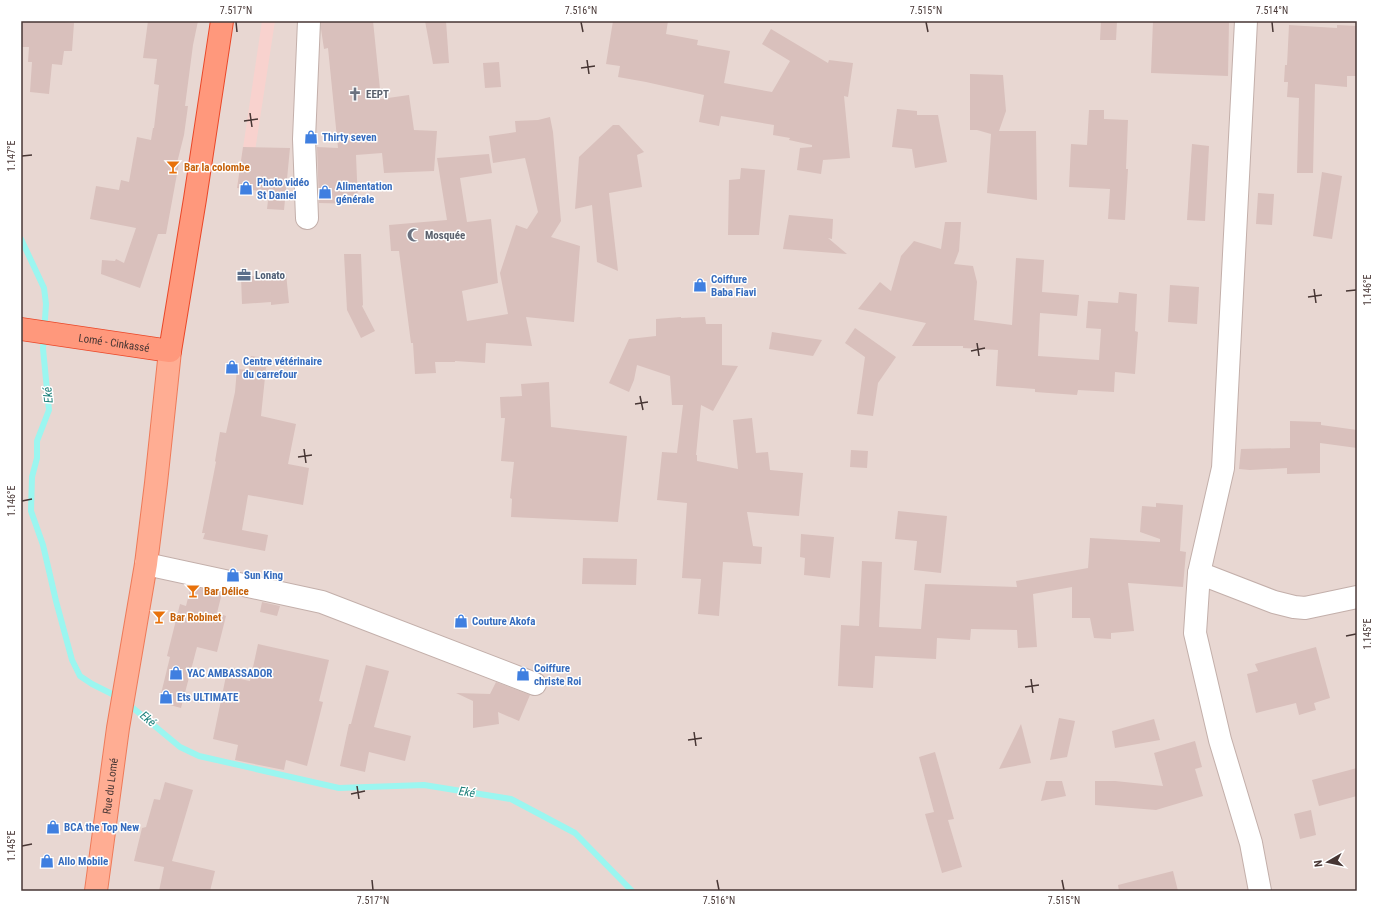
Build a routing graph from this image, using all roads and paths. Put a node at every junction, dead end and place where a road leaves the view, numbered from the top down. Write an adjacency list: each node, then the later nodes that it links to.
1 (222, 21): 6 (highway)
2 (309, 21): 4 (street)
3 (1246, 21): 8 (street)
4 (307, 218)
5 (25, 330): 6 (highway, Lomé - Cinkassé)
6 (170, 352): 7 (main road, Rue du Lomé)
7 (146, 564): 10 (street); 11 (main road, Rue du Lomé)
8 (1199, 573): 9 (street); 12 (street)
9 (1357, 597)
10 (535, 684)
11 (96, 891)
12 (1260, 891)

